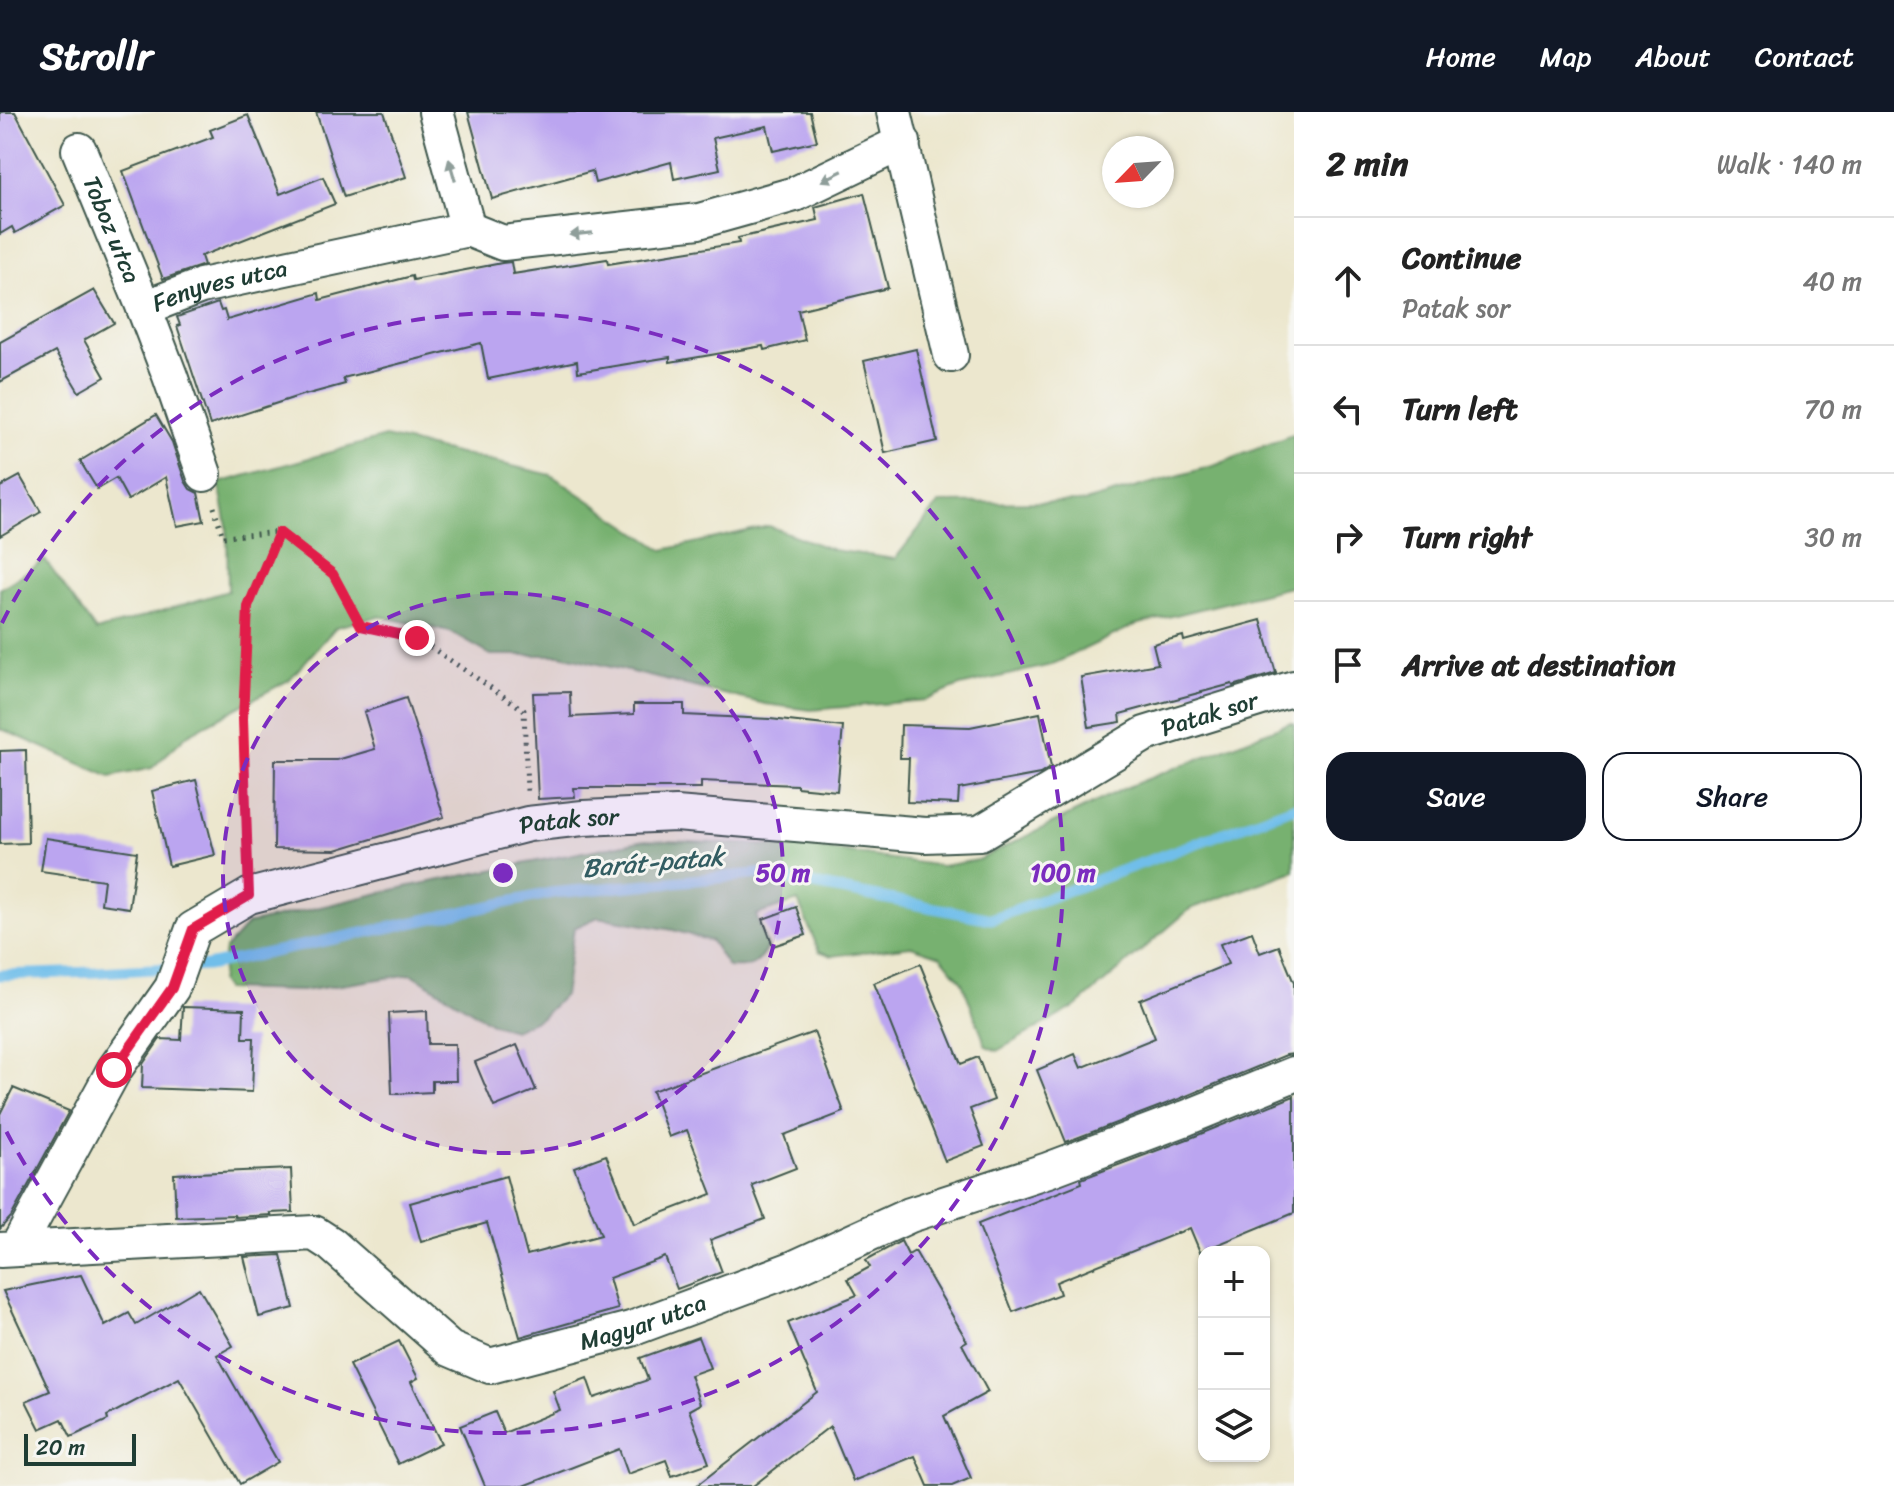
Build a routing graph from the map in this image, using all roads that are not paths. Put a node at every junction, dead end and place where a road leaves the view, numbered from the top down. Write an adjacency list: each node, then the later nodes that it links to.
1 (436, 112): 4 (street, one-way to 1)
2 (898, 127): 4 (street, one-way to 4); 6 (street)
3 (79, 150): 5 (street, Toboz utca)
4 (468, 229): 5 (street, Fenyves utca)
5 (144, 308): 7 (street, Fenyves utca)
6 (951, 355)
7 (204, 474)
8 (1294, 688): 10 (street, Patak sor)
9 (1294, 1074): 10 (street, Magyar utca)
10 (9, 1249)

